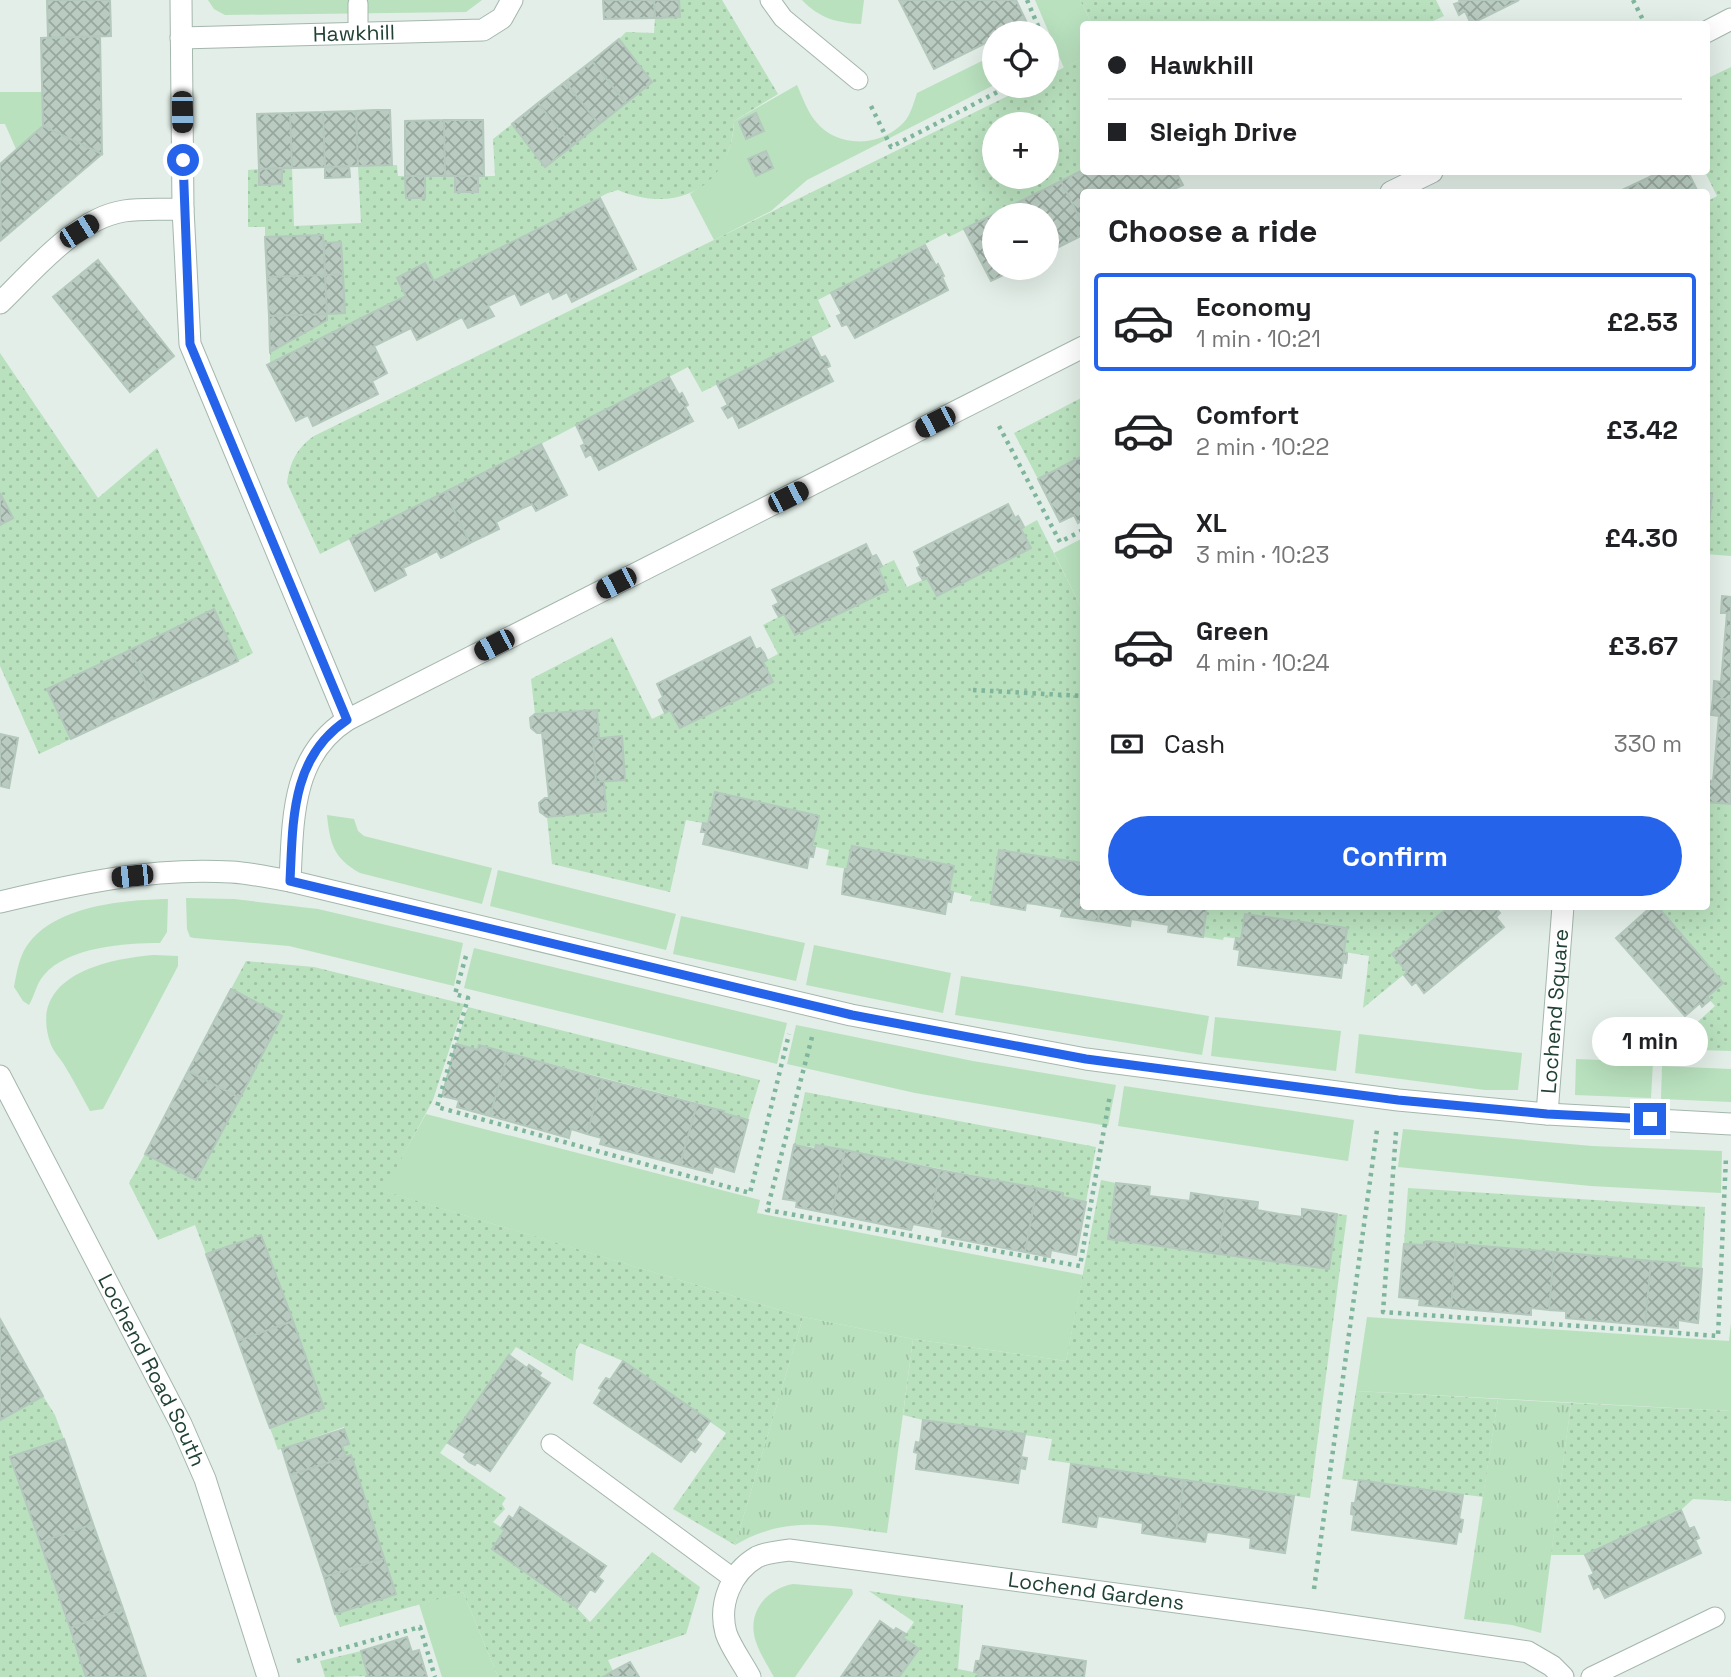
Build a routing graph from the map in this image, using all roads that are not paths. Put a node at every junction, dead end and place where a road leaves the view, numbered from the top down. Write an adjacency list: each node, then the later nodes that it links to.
1 (181, 0): 8 (street)
2 (512, 0): 7 (street, Hawkhill)
3 (770, 0): 9 (lane)
4 (358, 5): 7 (lane)
5 (1731, 19): 6 (street)
6 (1710, 30)
7 (358, 33): 8 (street, Hawkhill)
8 (181, 38): 12 (street)
9 (858, 80)
10 (1426, 175): 11 (street)
11 (1397, 189)
12 (183, 209): 13 (street); 15 (street)
13 (0, 303)
14 (1080, 349): 15 (street)
15 (347, 720): 16 (street)
16 (290, 881): 17 (street); 20 (street)
17 (0, 902)
18 (1563, 910): 20 (street, Lochend Square)
19 (0, 1076): 25 (street, Lochend Road South)
20 (1547, 1114): 21 (street)
21 (1729, 1124)
22 (551, 1444): 23 (lane)
23 (734, 1579): 26 (street); 27 (street, Lochend Gardens)
24 (1715, 1617): 28 (lane)
25 (267, 1674)
26 (750, 1677)
27 (1563, 1677)
28 (1591, 1677)

